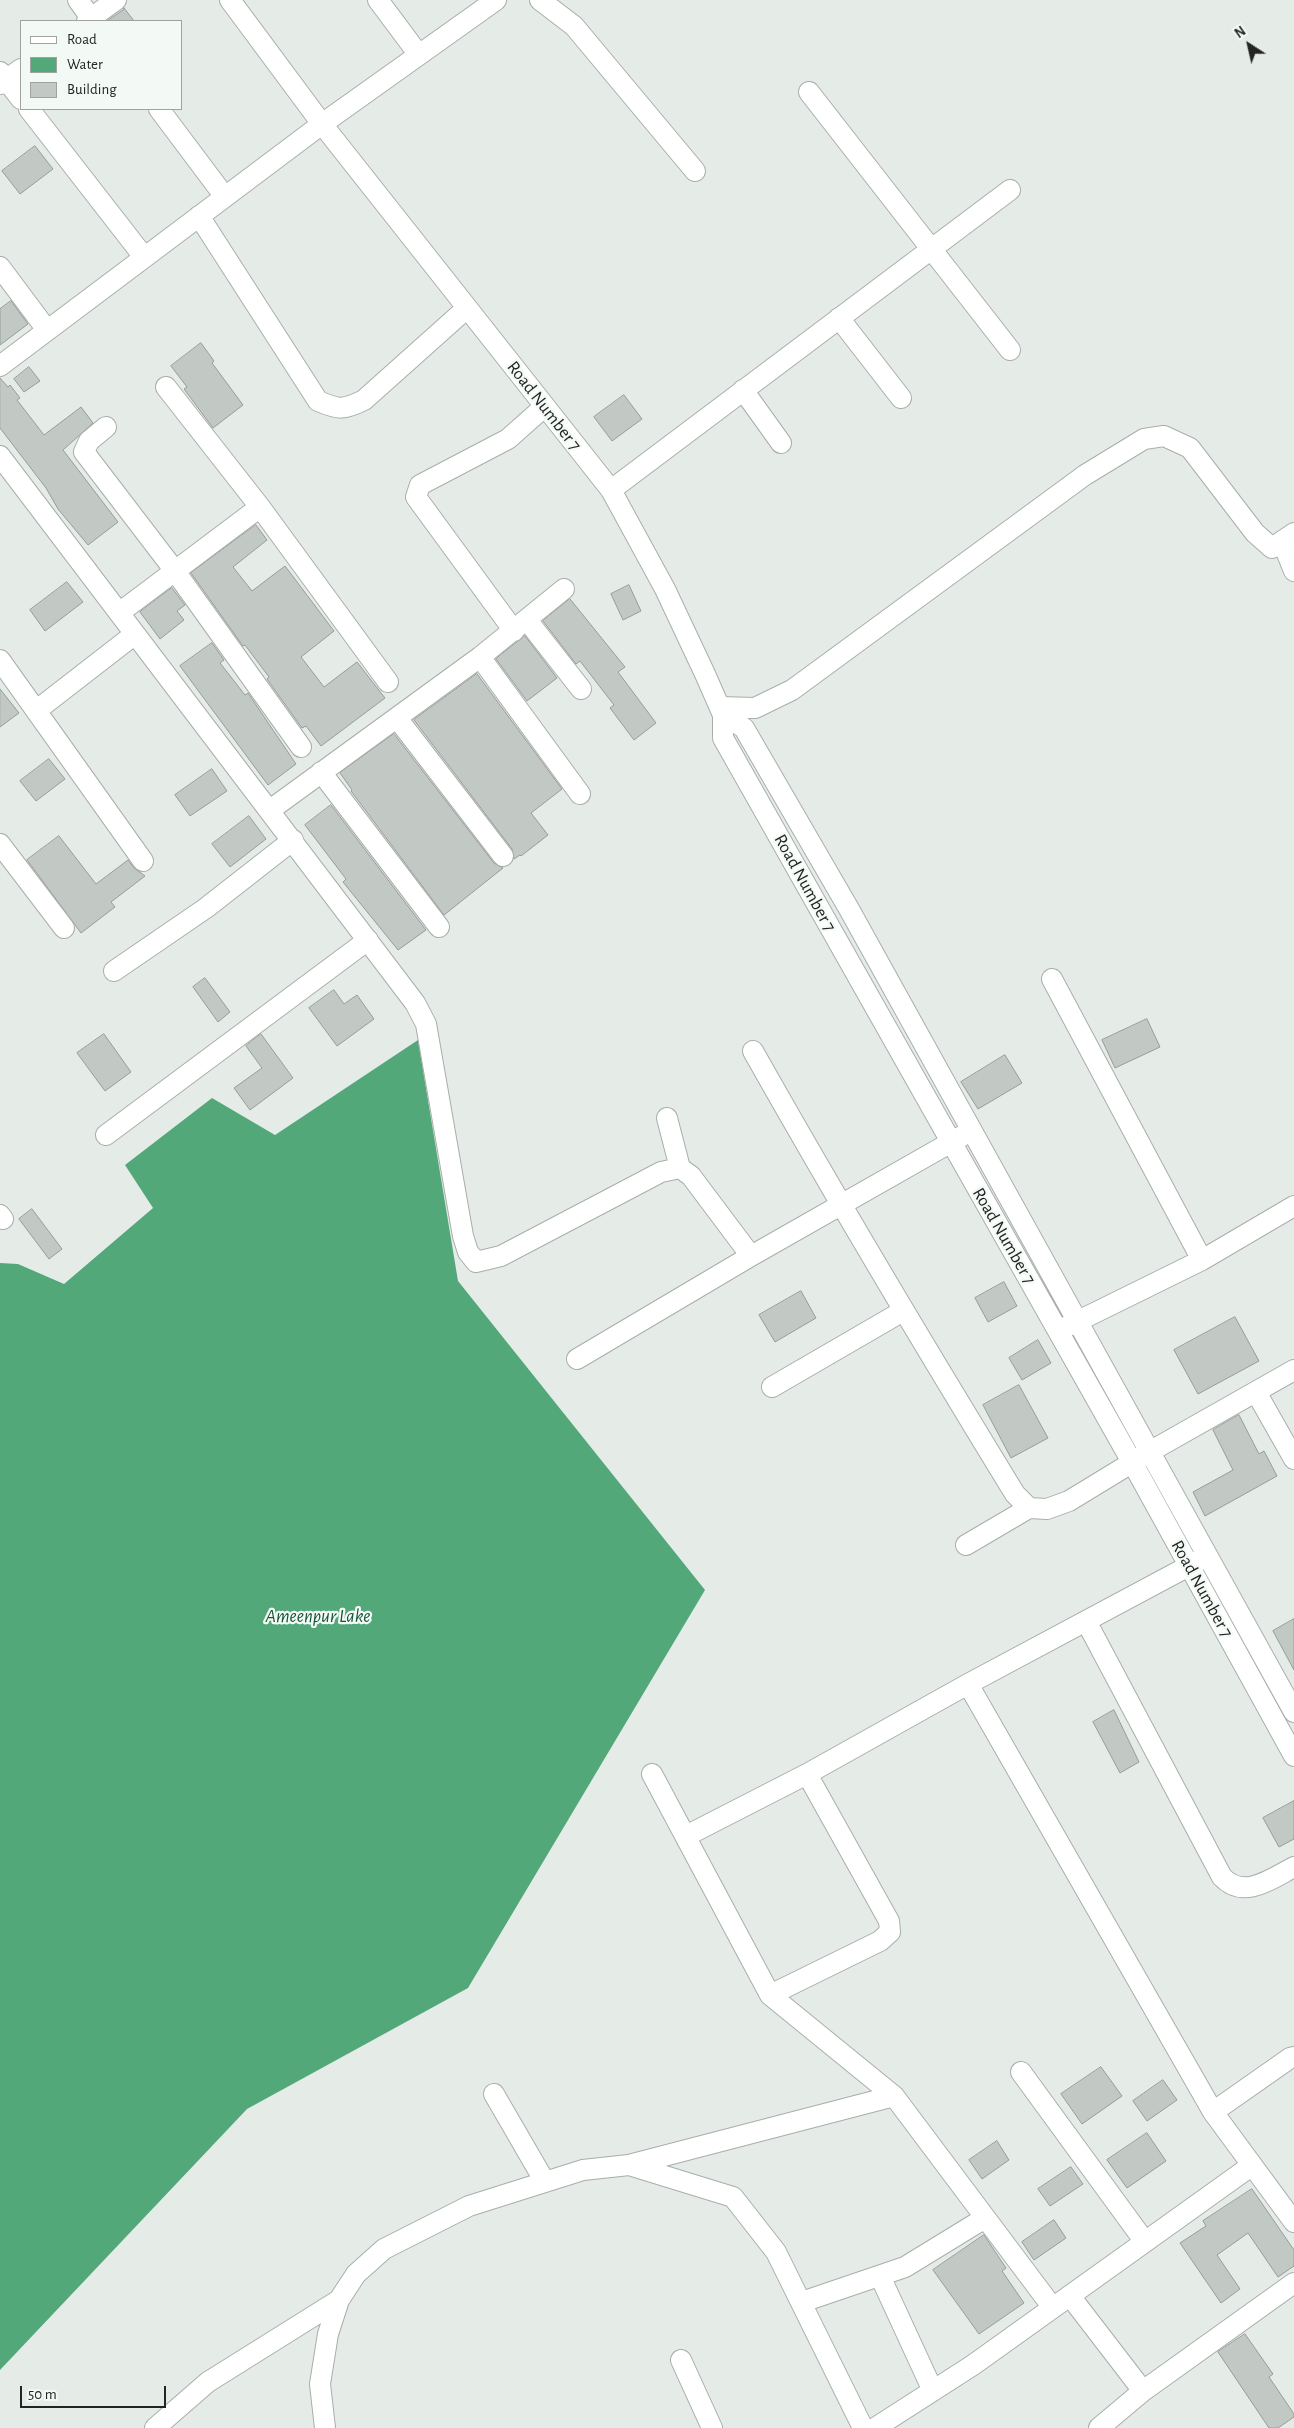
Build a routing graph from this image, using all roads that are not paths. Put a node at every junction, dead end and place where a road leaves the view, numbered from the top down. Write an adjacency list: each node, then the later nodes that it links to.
1 (78, 0): 8 (street)
2 (116, 0): 8 (street)
3 (230, 0): 16 (street, Road Number 7)
4 (378, 0): 10 (street)
5 (496, 0): 10 (street)
6 (540, 0): 9 (street)
7 (563, 0): 9 (street)
8 (90, 20)
9 (574, 26): 17 (street)
10 (419, 55): 16 (street)
11 (7, 76): 13 (street)
12 (809, 92): 21 (street)
13 (20, 98)
14 (29, 110): 22 (street)
15 (160, 110): 19 (street)
16 (322, 124): 19 (street); 24 (street, Road Number 7)
17 (695, 171)
18 (1010, 190): 21 (street)
19 (225, 196): 20 (street)
20 (199, 216): 22 (street); 24 (street)
21 (931, 249): 25 (street); 27 (street)
22 (144, 257): 26 (street)
23 (0, 266): 26 (street)
24 (467, 308): 32 (street, Road Number 7)
25 (839, 318): 30 (street); 31 (street)
26 (47, 330): 28 (street)
27 (1010, 350)
28 (0, 366)
29 (166, 387): 37 (street)
30 (743, 390): 34 (street); 36 (street)
31 (900, 398)
32 (544, 406): 36 (street, Road Number 7); 43 (street)
33 (106, 427): 39 (street)
34 (781, 443)
35 (0, 456): 42 (street)
36 (610, 490): 50 (street, Road Number 7)
37 (260, 507): 39 (street); 47 (street)
38 (1288, 537): 40 (street); 50 (street)
39 (175, 571): 42 (street); 52 (street)
40 (1294, 571)
41 (564, 590): 43 (street)
42 (119, 613): 44 (street)
43 (520, 625): 45 (street); 48 (street)
44 (135, 634): 49 (street); 55 (street)
45 (480, 657): 51 (street); 54 (street)
46 (1, 662): 49 (street)
47 (388, 682)
48 (581, 689)
49 (37, 710): 59 (street)
50 (722, 711): 65 (street, Road Number 7); 66 (street, Road Number 7)
51 (397, 718): 53 (street); 58 (street)
52 (301, 747)
53 (322, 772): 55 (street); 60 (street)
54 (580, 794)
55 (270, 810): 56 (street)
56 (293, 840): 62 (street); 63 (street)
57 (0, 844): 61 (street)
58 (503, 856)
59 (144, 861)
60 (439, 927)
61 (64, 928)
62 (368, 940): 70 (street); 72 (street)
63 (114, 972)
64 (1052, 979): 76 (street)
65 (904, 1008): 66 (street); 69 (street, Road Number 7)
66 (883, 1021): 71 (street, Road Number 7)
67 (753, 1050): 73 (street)
68 (667, 1118): 72 (street)
69 (971, 1131): 71 (street); 78 (street, Road Number 7)
70 (106, 1135)
71 (951, 1142): 73 (street); 79 (street, Road Number 7)
72 (680, 1168): 75 (street)
73 (840, 1205): 75 (street); 77 (street)
74 (1294, 1206): 76 (street)
75 (751, 1256): 80 (street)
76 (1202, 1260): 78 (street)
77 (903, 1310): 82 (street); 87 (street)
78 (1077, 1322): 79 (street); 84 (street, Road Number 7)
79 (1058, 1332): 86 (street, Road Number 7)
80 (577, 1359)
81 (1294, 1370): 83 (street)
82 (772, 1387)
83 (1256, 1392): 84 (street); 85 (street)
84 (1151, 1451): 86 (street); 89 (street, Road Number 7)
85 (1294, 1459)
86 (1132, 1462): 87 (street); 90 (street, Road Number 7)
87 (1029, 1508): 88 (street)
88 (966, 1545)
89 (1208, 1556): 90 (street); 93 (street, Road Number 7)
90 (1190, 1566): 91 (street); 94 (street, Road Number 7)
91 (1086, 1621): 92 (street); 98 (street)
92 (968, 1684): 96 (street); 104 (street)
93 (1294, 1712)
94 (1294, 1756)
95 (652, 1774): 97 (street)
96 (806, 1774): 97 (street); 99 (street)
97 (686, 1836): 99 (street)
98 (1294, 1867)
99 (770, 1995): 103 (street)
100 (1294, 2057): 104 (street)
101 (1021, 2072): 110 (street)
102 (494, 2094): 107 (street)
103 (894, 2096): 105 (street); 108 (street)
104 (1213, 2112): 106 (street)
105 (630, 2165): 107 (street); 115 (street)
106 (1251, 2166): 109 (street); 110 (street)
107 (545, 2182): 114 (street)
108 (985, 2218): 111 (street); 116 (street)
109 (1294, 2222)
110 (1144, 2242): 113 (street)
111 (880, 2276): 115 (street); 118 (street)
112 (1294, 2283): 119 (street)
113 (1070, 2296): 116 (street); 119 (street)
114 (339, 2300): 120 (street); 123 (street)
115 (802, 2302): 125 (street)
116 (1054, 2308): 118 (street)
117 (681, 2360): 124 (street)
118 (933, 2391): 126 (street)
119 (1143, 2391): 127 (street)
120 (182, 2405): 121 (street); 122 (street)
121 (155, 2428)
122 (173, 2428)
123 (326, 2428)
124 (712, 2428)
125 (863, 2428)
126 (875, 2428)
127 (1099, 2428)

